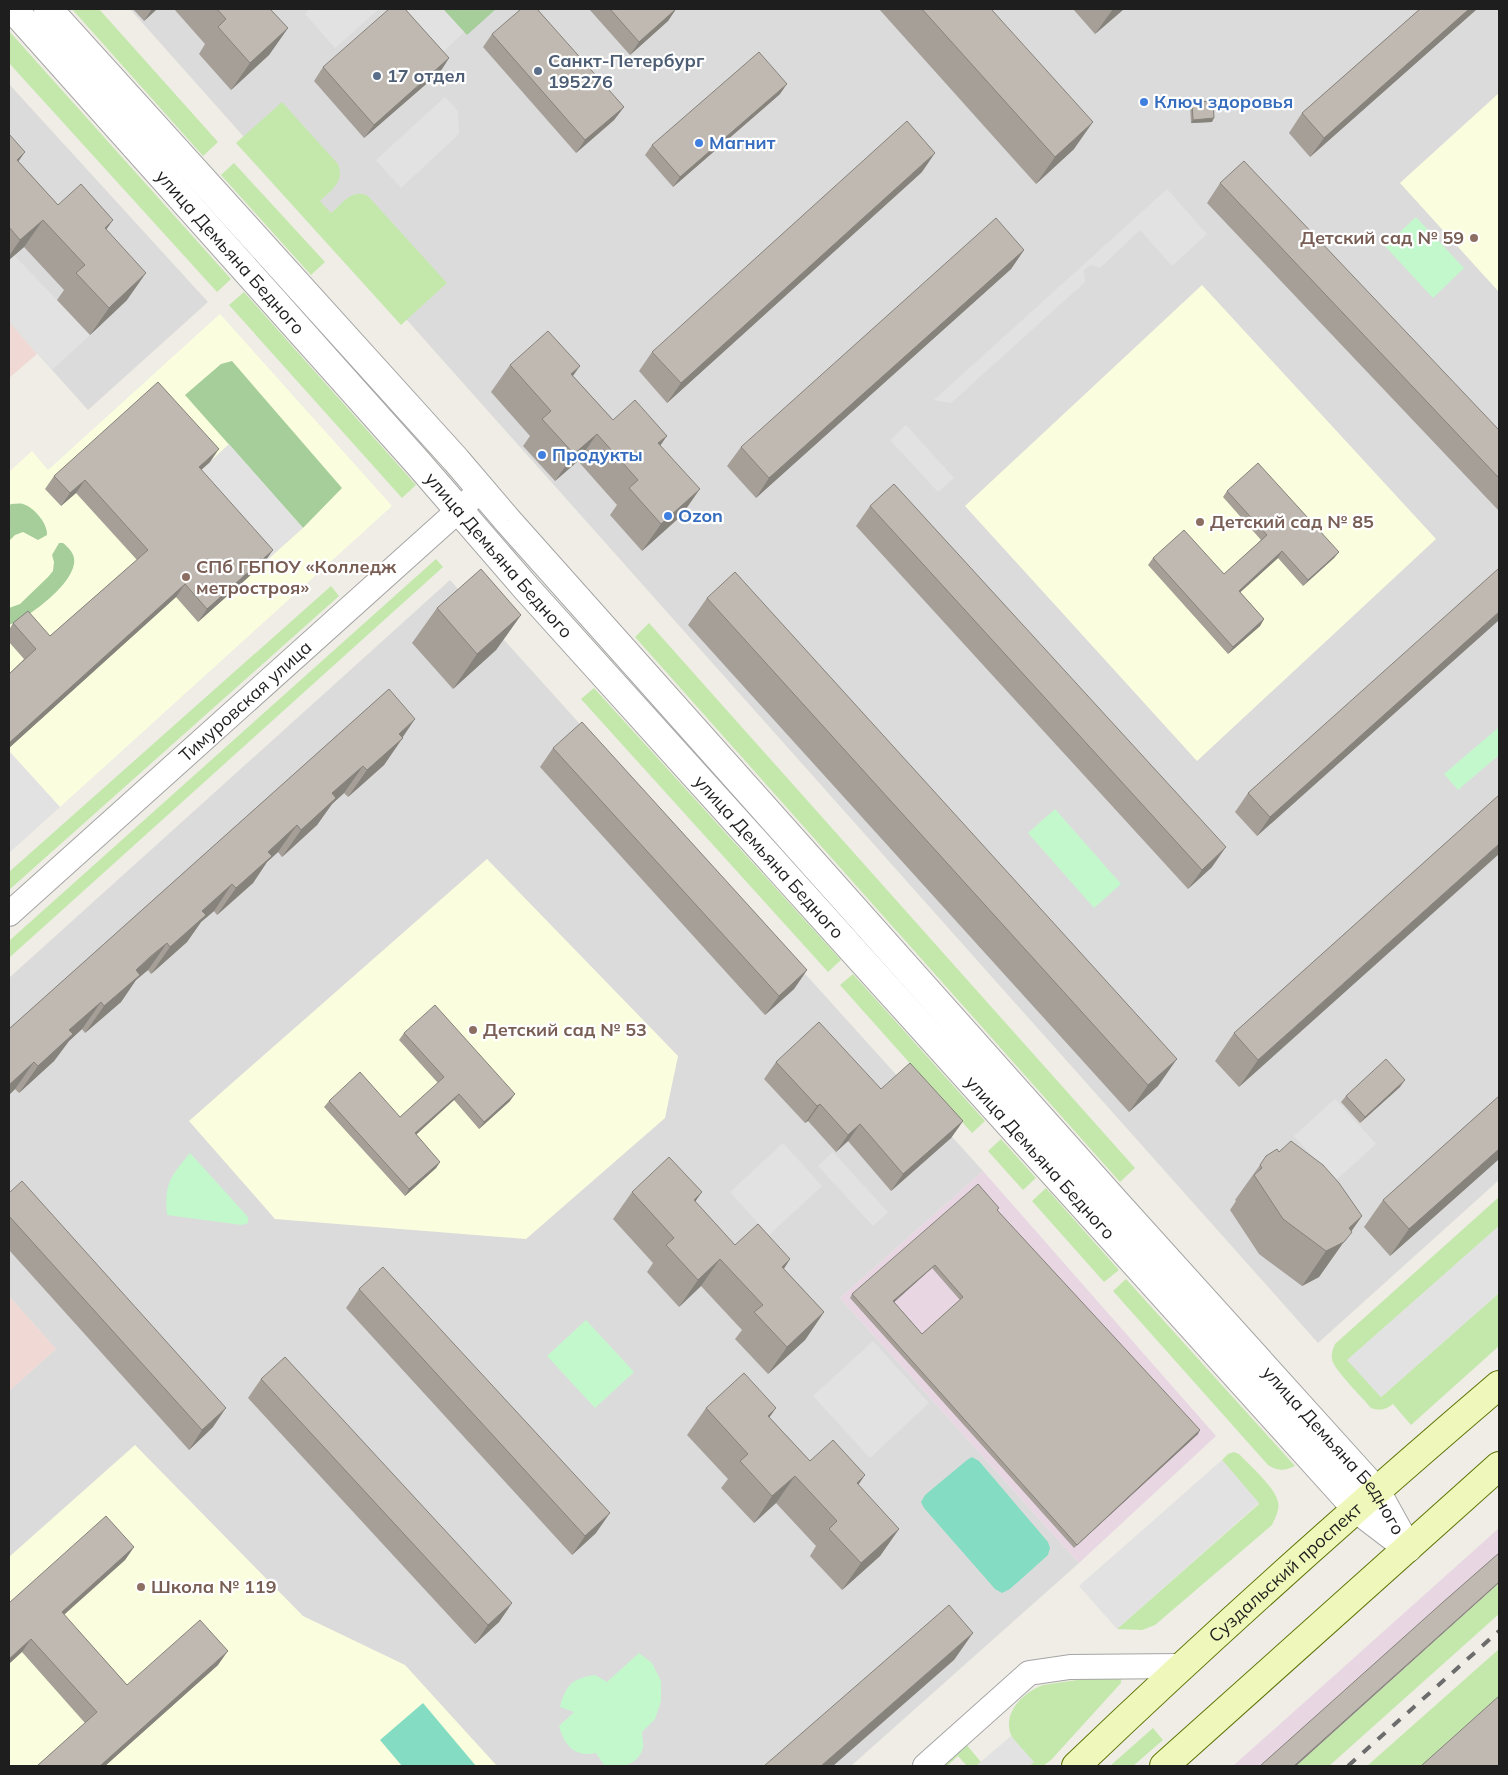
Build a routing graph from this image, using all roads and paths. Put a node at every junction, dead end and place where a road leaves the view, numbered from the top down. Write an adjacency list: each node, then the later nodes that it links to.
1 (13, 9): 4 (street, улица Демьяна Бедного)
2 (48, 9): 3 (street, улица Демьяна Бедного)
3 (481, 490): 4 (street, Тимуровская улица); 8 (street, улица Демьяна Бедного)
4 (460, 510): 5 (street, Тимуровская улица); 8 (street, улица Демьяна Бедного)
5 (9, 914)
6 (1499, 1385): 8 (main road, Суздальский проспект)
7 (1499, 1466): 9 (main road)
8 (1366, 1500): 9 (street, улица Демьяна Бедного); 10 (main road, Суздальский проспект)
9 (1408, 1548): 13 (main road)
10 (1181, 1666): 11 (street); 12 (main road, Суздальский проспект)
11 (925, 1766)
12 (1076, 1766)
13 (1164, 1766)

